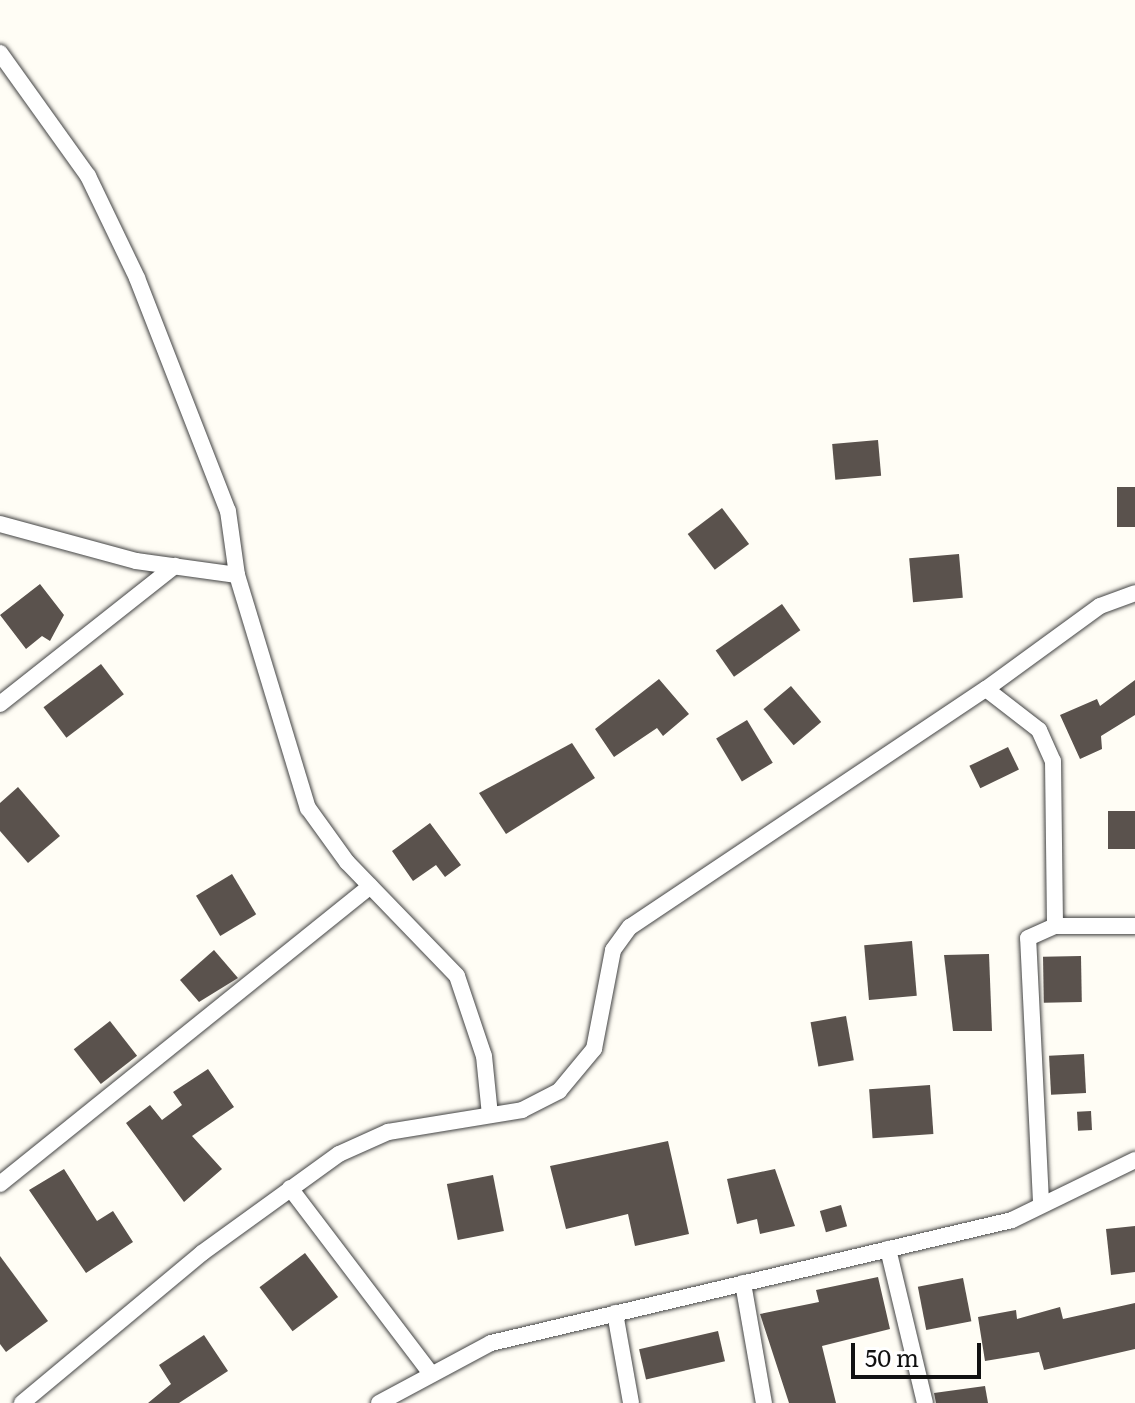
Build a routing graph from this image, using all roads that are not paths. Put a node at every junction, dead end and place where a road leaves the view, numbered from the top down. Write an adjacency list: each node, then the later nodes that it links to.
1 (0, 53): 4 (street)
2 (0, 524): 3 (street)
3 (175, 566): 4 (street); 7 (street)
4 (237, 575): 8 (street)
5 (1135, 593): 6 (street)
6 (986, 689): 9 (street); 11 (street)
7 (0, 704)
8 (370, 886): 11 (street); 13 (street)
9 (1055, 926): 10 (street); 15 (street)
10 (1135, 926)
11 (490, 1115): 14 (street)
12 (1135, 1160): 15 (street)
13 (0, 1184)
14 (290, 1188): 19 (street); 20 (street)
15 (1041, 1202): 16 (street)
16 (888, 1249): 17 (street); 24 (street)
17 (743, 1283): 18 (street); 23 (street)
18 (615, 1313): 19 (street); 22 (street)
19 (429, 1371): 21 (street)
20 (22, 1403)
21 (379, 1403)
22 (631, 1403)
23 (764, 1403)
24 (925, 1403)

